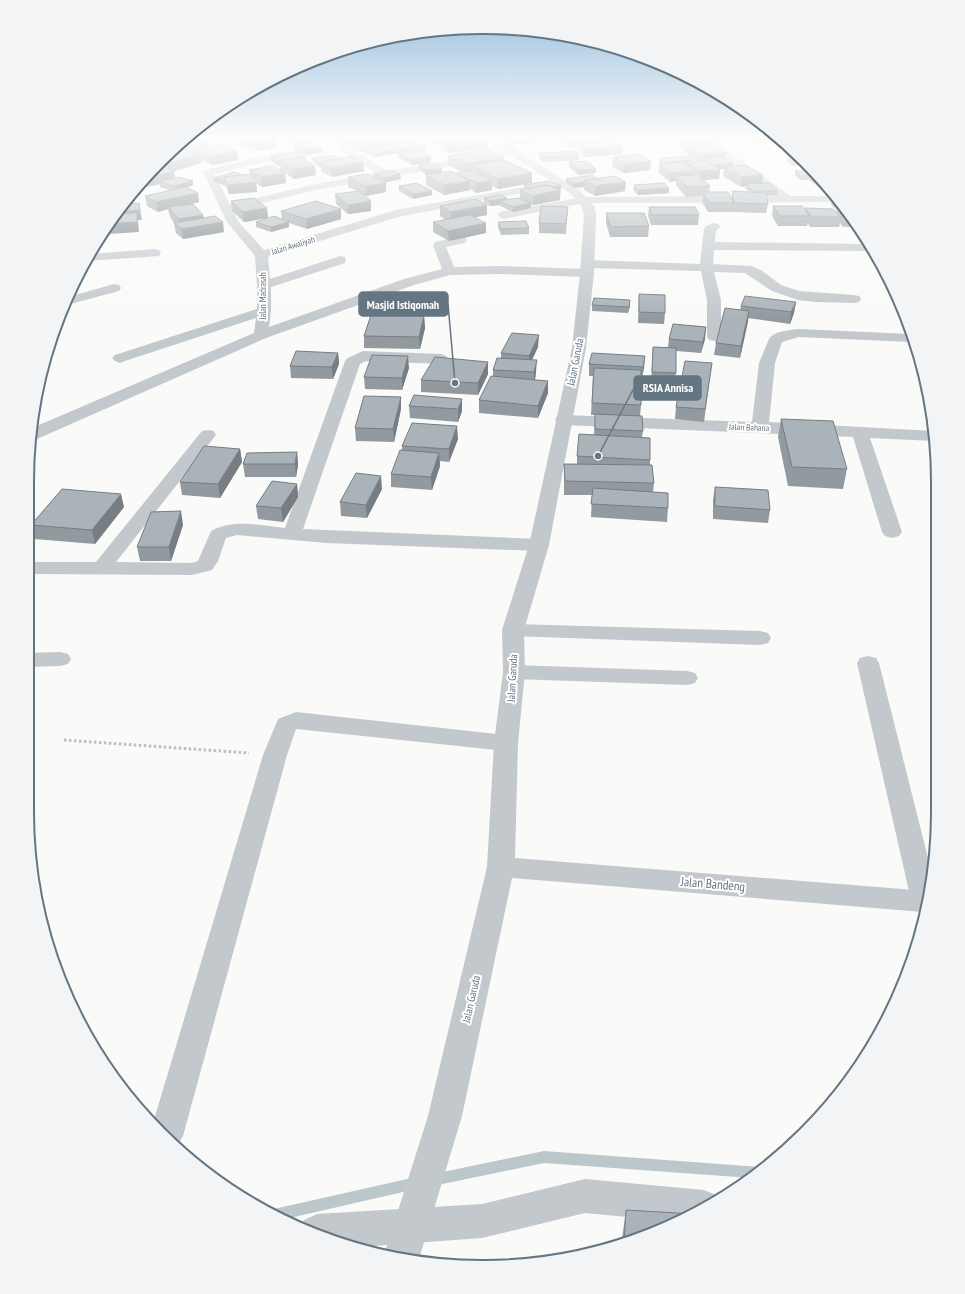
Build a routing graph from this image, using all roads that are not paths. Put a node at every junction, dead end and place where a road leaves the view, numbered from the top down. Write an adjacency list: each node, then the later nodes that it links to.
1 (222, 198): 7 (street)
2 (268, 198): 7 (street)
3 (480, 198): 14 (street, Jalan Awaliyah)
4 (788, 199): 5 (street); 6 (street)
5 (830, 199)
6 (584, 200): 8 (street); 19 (street, Jalan Garuda)
7 (227, 208): 14 (street)
8 (503, 215)
9 (714, 227): 11 (street)
10 (461, 240): 21 (street)
11 (708, 246): 12 (street); 18 (street)
12 (865, 248)
13 (155, 253): 15 (street)
14 (261, 255): 22 (street, Jalan Madrasah)
15 (94, 258)
16 (486, 259): 20 (street)
17 (340, 260): 22 (street)
18 (706, 267): 19 (street); 24 (street); 28 (street)
19 (588, 268): 20 (street); 32 (street, Jalan Garuda)
20 (500, 270): 21 (street)
21 (449, 271): 27 (street)
22 (264, 285): 26 (street, Jalan Madrasah)
23 (114, 288): 25 (street)
24 (854, 299)
25 (73, 300)
26 (264, 311): 27 (street, Jalan Madrasah); 30 (street)
27 (260, 335): 34 (street, Jalan Madrasah)
28 (714, 337)
29 (907, 338): 33 (street)
30 (120, 358)
31 (441, 359): 39 (street)
32 (563, 420): 33 (street, Jalan Bahana); 40 (street, Jalan Garuda)
33 (760, 427): 35 (street, Jalan Bahana)
34 (37, 432)
35 (860, 432): 37 (street, Jalan Bahana); 38 (street)
36 (208, 435): 42 (street)
37 (928, 436)
38 (892, 532)
39 (292, 534): 40 (street); 42 (street)
40 (539, 545): 43 (street, Jalan Garuda)
41 (34, 568): 42 (street)
42 (101, 569)
43 (513, 630): 44 (street); 48 (street, Jalan Garuda)
44 (760, 638)
45 (60, 659): 46 (street)
46 (34, 660)
47 (868, 663): 52 (street)
48 (514, 672): 49 (street); 50 (street, Jalan Garuda)
49 (687, 678)
50 (506, 743): 51 (street, Jalan Garuda); 54 (street)
51 (501, 867): 53 (street, Jalan Bandeng); 56 (street, Jalan Garuda)
52 (923, 892)
53 (922, 900)
54 (167, 1131)
55 (695, 1206): 56 (street)
56 (414, 1218): 57 (street); 58 (street, Jalan Garuda)
57 (324, 1231)
58 (403, 1252)

